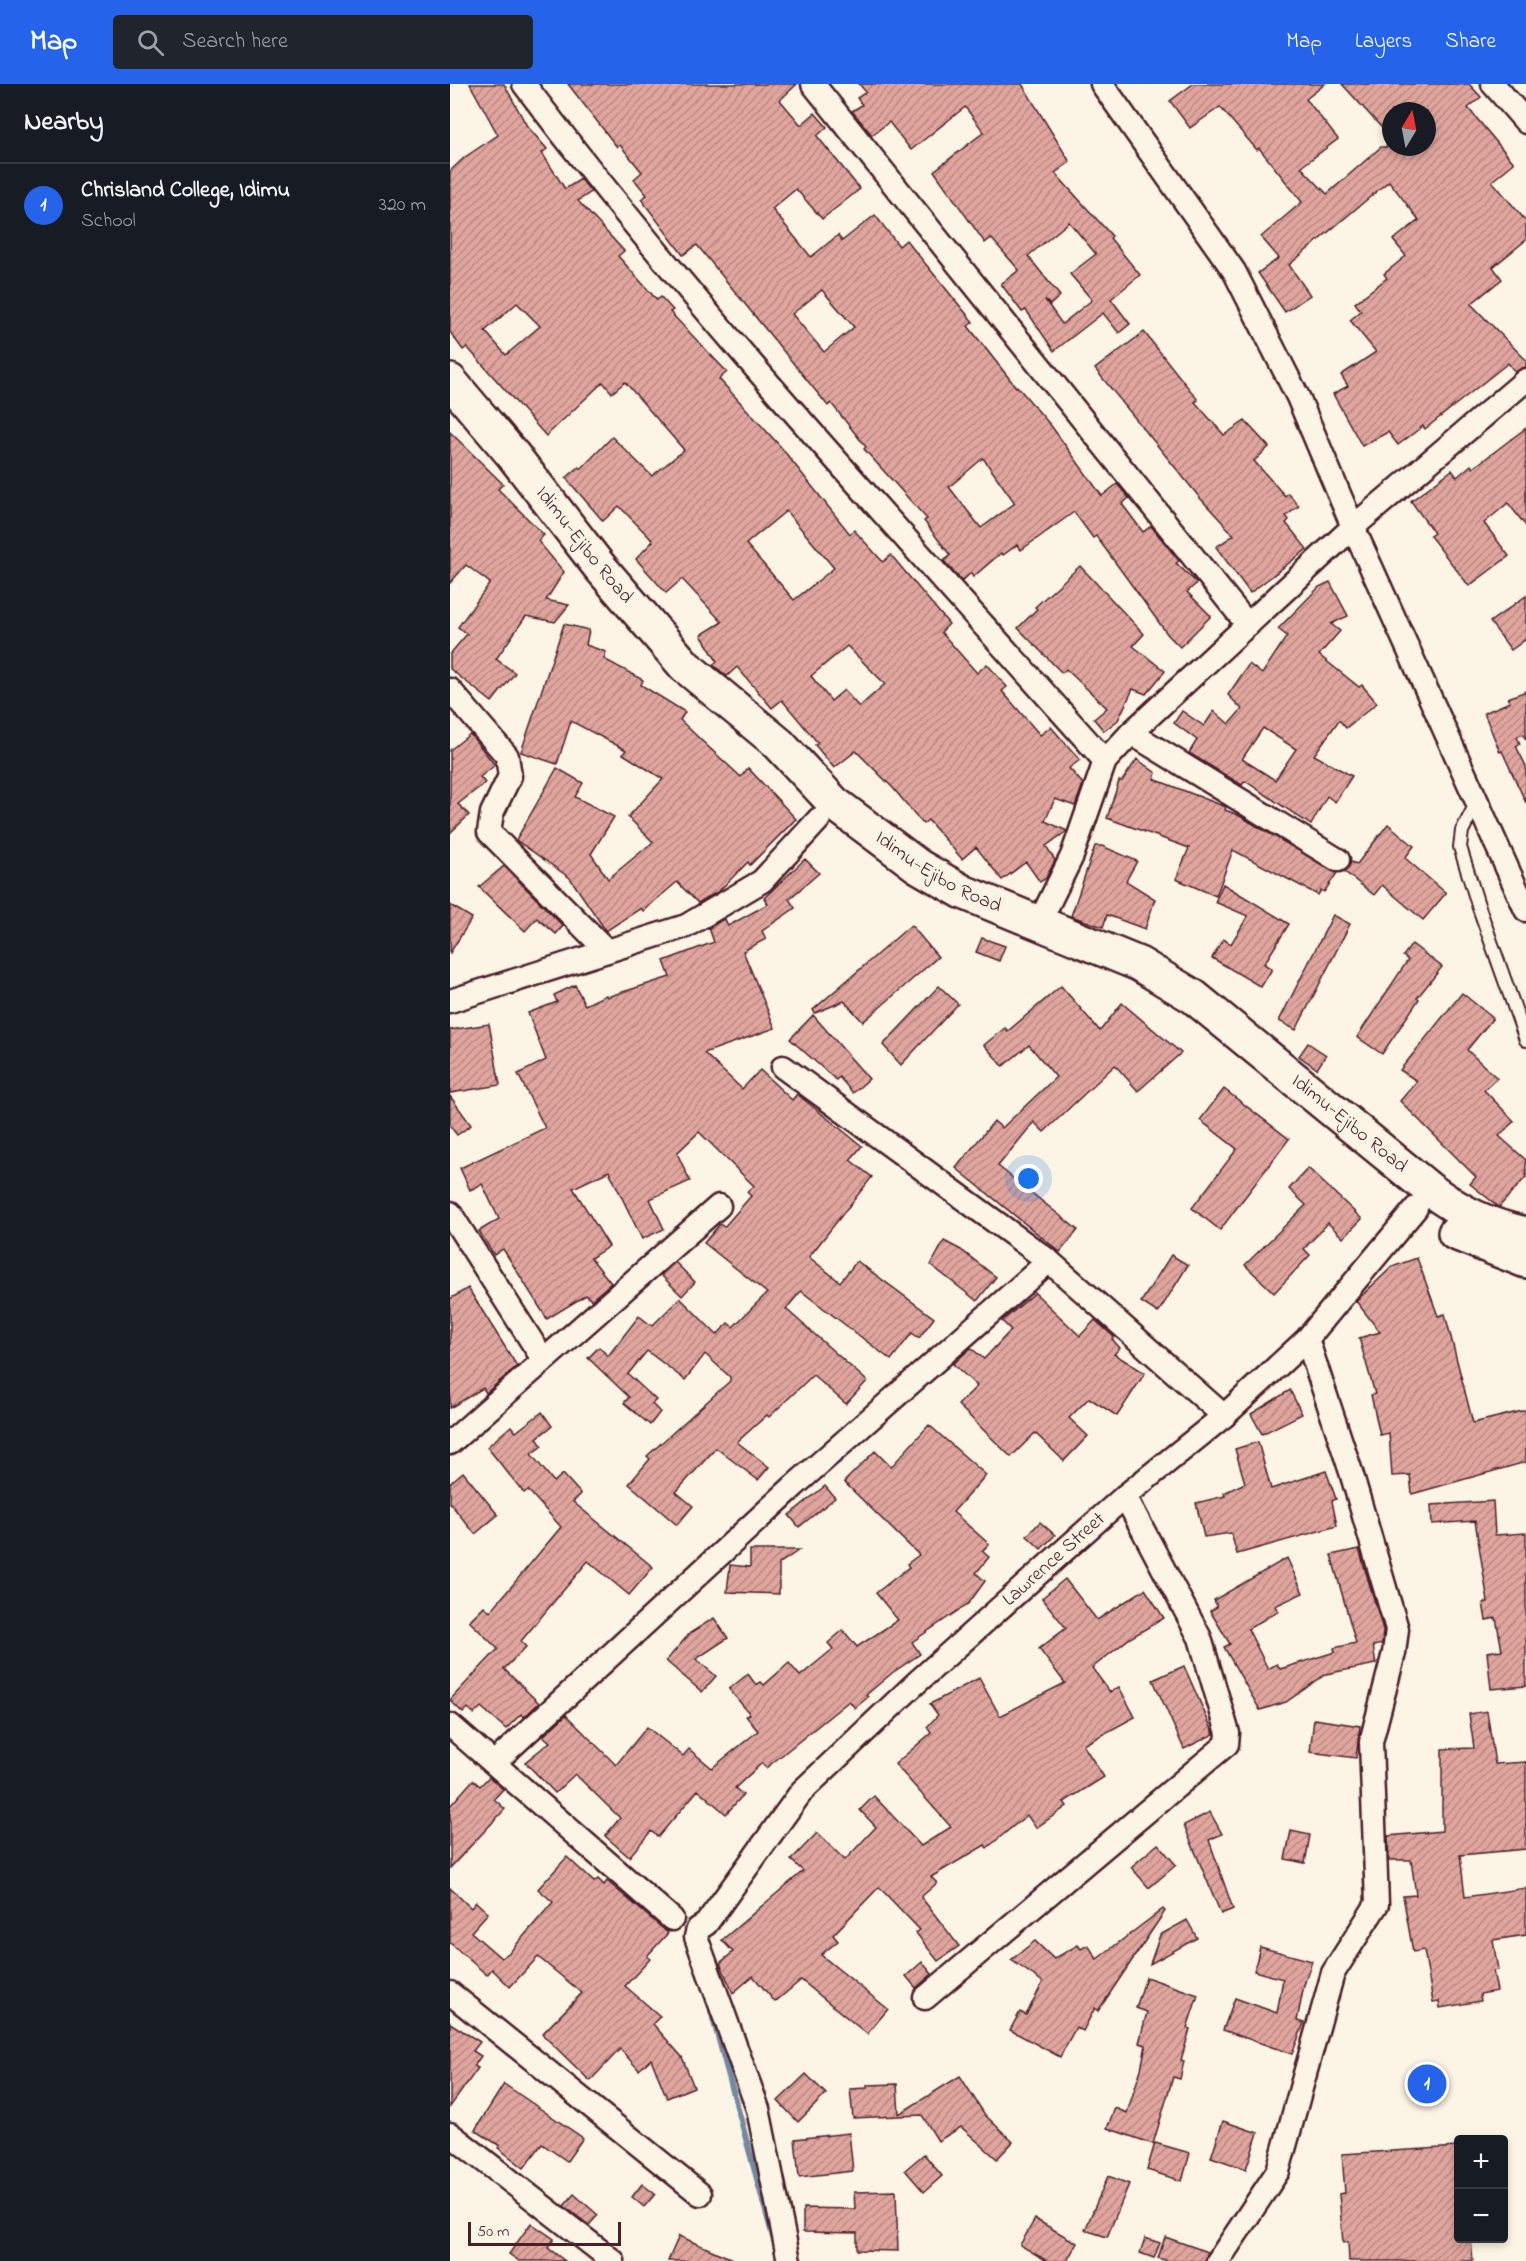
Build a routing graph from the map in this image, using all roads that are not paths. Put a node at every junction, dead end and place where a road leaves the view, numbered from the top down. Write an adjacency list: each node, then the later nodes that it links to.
1 (524, 84): 13 (street)
2 (813, 84): 10 (street)
3 (1102, 84): 9 (street)
4 (1493, 84): 5 (street)
5 (1526, 122)
6 (1526, 380): 9 (street)
7 (450, 381): 18 (main road, Idimu-Ejibo Road)
8 (450, 413): 15 (main road, Idimu-Ejibo Road)
9 (1353, 527): 10 (street); 14 (street)
10 (1248, 625): 12 (street)
11 (450, 690): 19 (street)
12 (1131, 733): 13 (street); 16 (street)
13 (1105, 761): 18 (street)
14 (1477, 802): 17 (street); 21 (lane)
15 (819, 819): 19 (street); 24 (main road, Idimu-Ejibo Road)
16 (1338, 860)
17 (1526, 910)
18 (1039, 923): 26 (main road, Idimu-Ejibo Road)
19 (607, 951): 20 (street)
20 (450, 1001)
21 (1526, 1040)
22 (783, 1068): 27 (street)
23 (719, 1206): 30 (street)
24 (1416, 1208): 28 (main road, Idimu-Ejibo Road); 29 (street, Lawrence Street)
25 (450, 1213): 30 (street)
26 (1526, 1234)
27 (1048, 1260): 31 (street); 35 (street)
28 (1526, 1261)
29 (1307, 1339): 31 (street, Lawrence Street); 43 (street)
30 (543, 1359): 32 (street)
31 (1224, 1416): 33 (street, Lawrence Street)
32 (450, 1443)
33 (1125, 1496): 38 (street); 42 (street, Lawrence Street)
34 (450, 1725): 35 (street)
35 (495, 1762): 36 (street)
36 (672, 1919)
37 (450, 1993): 40 (street)
38 (926, 1998)
39 (450, 2134): 41 (street)
40 (700, 2194)
41 (613, 2261)
42 (789, 2261)
43 (1218, 2261)

